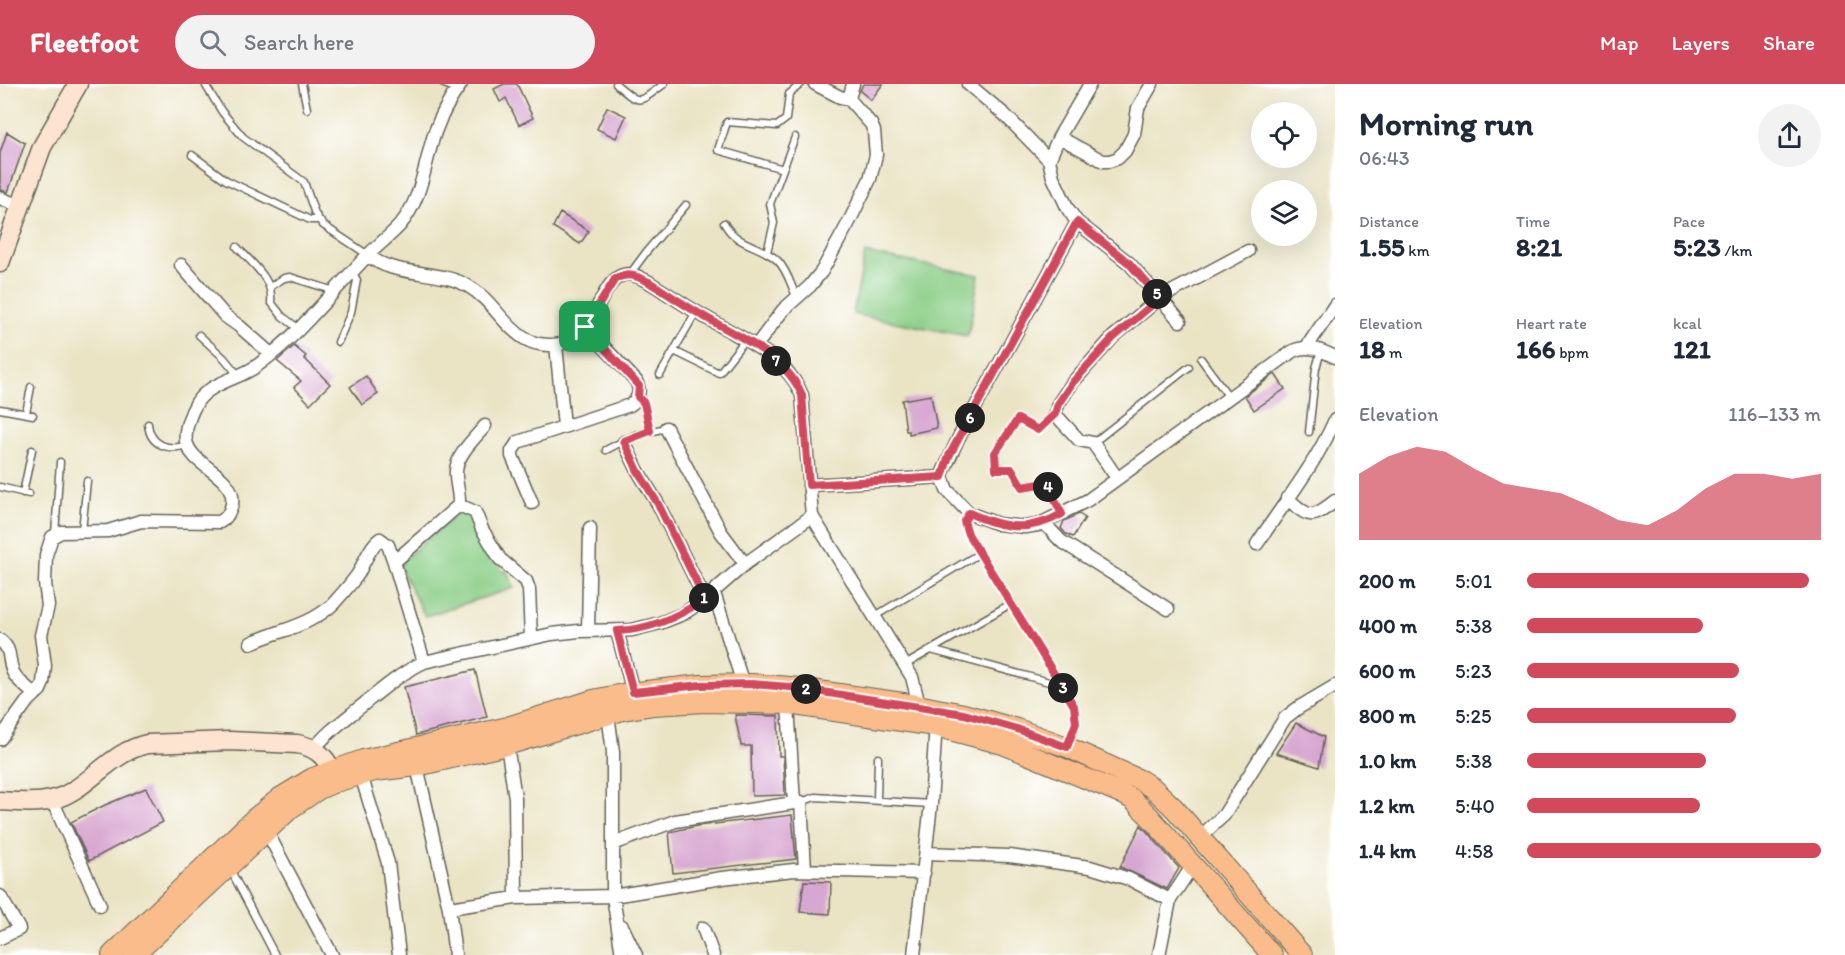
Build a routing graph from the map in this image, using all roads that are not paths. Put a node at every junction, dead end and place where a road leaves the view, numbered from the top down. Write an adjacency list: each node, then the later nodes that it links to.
1 (78, 84): 23 (main road)
2 (207, 84): 24 (lane)
3 (302, 84): 15 (lane)
4 (444, 84): 13 (lane)
5 (616, 84): 6 (lane)
6 (664, 84)
7 (801, 84): 20 (lane)
8 (815, 84): 14 (street)
9 (853, 84): 14 (street)
10 (968, 84): 19 (street)
11 (1090, 84): 17 (street)
12 (1152, 84): 17 (street)
13 (459, 86): 30 (street)
14 (849, 99): 37 (street)
15 (307, 109)
16 (795, 137): 20 (lane)
17 (1059, 137): 19 (street)
18 (192, 155): 24 (lane)
19 (1049, 160): 25 (street)
20 (783, 169): 29 (lane)
21 (0, 198): 23 (street)
22 (686, 205): 34 (lane)
23 (20, 206): 31 (main road)
24 (319, 220): 30 (lane)
25 (1077, 222): 38 (street); 78 (street)
26 (724, 223): 29 (lane)
27 (237, 247): 35 (lane)
28 (1248, 250): 38 (street)
29 (767, 252): 37 (lane)
30 (368, 255): 33 (street); 47 (street)
31 (0, 263)
32 (181, 265): 52 (street)
33 (352, 272): 36 (street); 46 (lane)
34 (630, 275): 40 (street); 42 (street)
35 (270, 287): 36 (lane); 43 (lane)
36 (335, 291): 43 (street)
37 (796, 296): 48 (street)
38 (1160, 298): 41 (street); 63 (street)
39 (1335, 305): 49 (street)
40 (697, 312): 45 (street); 50 (lane)
41 (1180, 321)
42 (585, 327): 47 (street); 59 (street)
43 (300, 330): 52 (street)
44 (200, 335): 57 (lane)
45 (745, 340): 48 (street); 50 (lane)
46 (338, 342)
47 (556, 345): 68 (street)
48 (756, 346): 81 (street)
49 (1306, 348): 51 (street); 60 (street)
50 (674, 351): 56 (lane)
51 (1321, 351): 53 (street); 71 (lane)
52 (271, 354): 57 (street)
53 (1335, 357)
54 (1201, 359): 60 (lane)
55 (1189, 367): 73 (lane)
56 (660, 375)
57 (238, 376): 74 (street)
58 (31, 387): 62 (lane)
59 (638, 397): 68 (street); 70 (lane)
60 (1229, 397): 79 (street)
61 (0, 409): 62 (lane)
62 (26, 413): 64 (lane)
63 (1055, 414): 73 (street); 88 (lane)
64 (33, 415)
65 (1335, 420): 83 (street)
66 (148, 424): 74 (lane)
67 (485, 426): 86 (street)
68 (564, 426): 85 (street)
69 (666, 428): 70 (lane); 97 (street)
70 (650, 431): 72 (lane)
71 (1309, 432)
72 (624, 441): 76 (lane); 98 (street)
73 (1093, 443): 79 (street)
74 (188, 445): 92 (street)
75 (32, 450): 82 (lane)
76 (606, 450)
77 (60, 462): 93 (lane)
78 (942, 477): 81 (street); 87 (street)
79 (1117, 478): 88 (street)
80 (87, 481): 92 (lane)
81 (809, 485): 89 (street)
82 (0, 487)
83 (1287, 498): 84 (street); 94 (street)
84 (1335, 501)
85 (532, 503)
86 (459, 505): 96 (street); 104 (street)
87 (969, 513): 90 (street); 95 (lane)
88 (1062, 514): 90 (street)
89 (812, 516): 97 (street); 101 (street)
90 (1044, 523): 100 (street)
91 (590, 528): 102 (street)
92 (82, 532): 93 (street)
93 (56, 534): 114 (street)
94 (1257, 544)
95 (980, 553): 99 (lane); 101 (lane)
96 (394, 562): 106 (street); 108 (street)
97 (744, 564): 98 (street)
98 (710, 596): 103 (street); 110 (street)
99 (1012, 603): 107 (lane); 111 (lane)
100 (1168, 609)
101 (875, 616): 109 (street)
102 (588, 631): 103 (street); 104 (street)
103 (617, 631): 113 (street)
104 (531, 638): 108 (street)
105 (0, 640): 114 (street)
106 (251, 643)
107 (931, 650): 109 (lane); 111 (lane)
108 (424, 662): 121 (street)
109 (905, 666): 117 (street)
110 (743, 684): 113 (main road); 117 (main road)
111 (1061, 685): 120 (lane)
112 (1335, 686): 132 (street)
113 (633, 692): 124 (main road)
114 (34, 694): 118 (street)
115 (788, 704): 116 (main road); 117 (main road); 129 (street)
116 (608, 714): 119 (main road); 133 (street)
117 (926, 716): 120 (main road); 130 (street); 135 (main road)
118 (0, 740)
119 (507, 745): 123 (main road); 141 (street)
120 (1067, 747): 132 (main road)
121 (314, 749): 124 (main road); 126 (main road)
122 (878, 758): 127 (lane)
123 (417, 766): 125 (main road); 144 (street)
124 (332, 770): 148 (main road)
125 (361, 775): 131 (main road); 152 (street)
126 (52, 800): 128 (main road); 143 (street)
127 (877, 800): 129 (lane); 130 (lane)
128 (0, 801)
129 (798, 803): 133 (street); 137 (street)
130 (931, 804): 134 (street)
131 (266, 830): 136 (main road); 151 (street)
132 (1200, 837): 160 (main road)
133 (612, 844): 140 (street)
134 (926, 853): 138 (street); 142 (street)
135 (1193, 865): 142 (street); 159 (main road)
136 (228, 866): 149 (main road); 150 (lane)
137 (805, 869): 138 (street); 140 (street)
138 (924, 873): 157 (street)
139 (0, 896): 147 (street)
140 (613, 896): 141 (street); 145 (street)
141 (516, 898): 144 (street)
142 (1170, 900): 158 (street)
143 (100, 905)
144 (449, 908): 153 (street)
145 (615, 911): 154 (street); 155 (street)
146 (703, 928): 156 (street)
147 (0, 938)
148 (112, 955)
149 (134, 955)
150 (275, 955)
151 (332, 955)
152 (399, 955)
153 (455, 955)
154 (622, 955)
155 (636, 955)
156 (713, 955)
157 (914, 955)
158 (1159, 955)
159 (1272, 955)
160 (1302, 955)

